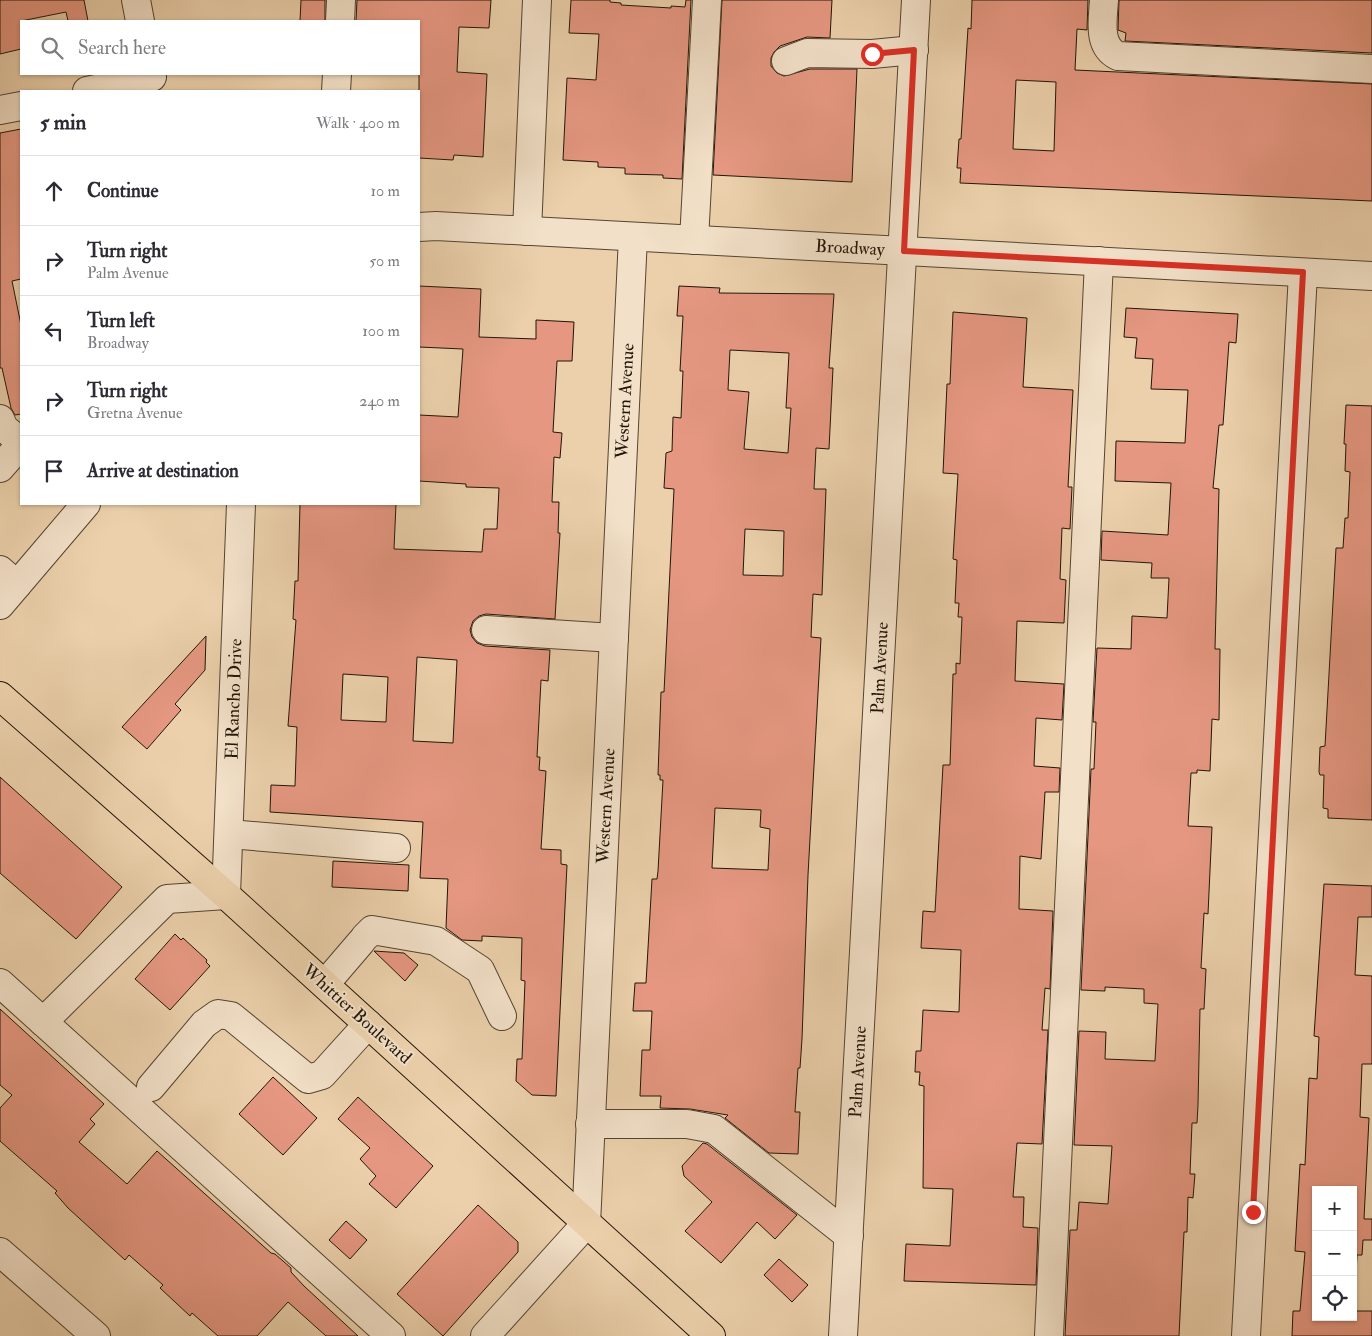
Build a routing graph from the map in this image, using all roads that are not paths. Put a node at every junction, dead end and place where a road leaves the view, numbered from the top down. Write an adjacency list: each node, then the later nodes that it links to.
1 (136, 0): 7 (street)
2 (341, 0): 8 (street)
3 (537, 0): 19 (street)
4 (707, 0): 21 (street)
5 (916, 0): 9 (street, Palm Avenue)
6 (1104, 0): 11 (street)
7 (140, 20)
8 (340, 20)
9 (914, 50): 10 (street); 22 (street, Palm Avenue)
10 (786, 61)
11 (1372, 69)
12 (337, 75): 15 (street)
13 (153, 81): 14 (street)
14 (94, 90)
15 (336, 90)
16 (20, 106): 17 (street)
17 (0, 110)
18 (424, 225): 19 (street, Broadway)
19 (527, 231): 20 (street, Broadway)
20 (633, 236): 21 (street, Broadway); 33 (street, Western Avenue)
21 (694, 240): 22 (street, Broadway)
22 (904, 251): 23 (street, Broadway); 46 (street, Palm Avenue)
23 (1099, 261): 24 (street, Broadway); 53 (street)
24 (1303, 272): 25 (street, Broadway); 54 (street)
25 (1372, 276)
26 (9, 433): 27 (street)
27 (0, 468)
28 (85, 505): 30 (street)
29 (241, 505): 35 (street, El Rancho Drive)
30 (9, 577): 31 (street)
31 (0, 606)
32 (486, 630): 33 (street)
33 (614, 638): 44 (street, Western Avenue)
34 (0, 696): 37 (main road, Whittier Boulevard)
35 (229, 834): 36 (street); 37 (street, El Rancho Drive)
36 (396, 848)
37 (226, 895): 39 (main road, Whittier Boulevard); 41 (street)
38 (0, 983): 41 (street)
39 (325, 984): 40 (street); 42 (main road, Whittier Boulevard)
40 (502, 1016)
41 (43, 1022): 49 (street)
42 (368, 1024): 43 (street); 45 (main road, Whittier Boulevard)
43 (151, 1087)
44 (590, 1124): 45 (street, Western Avenue); 46 (street)
45 (586, 1224): 50 (street); 51 (main road, Whittier Boulevard)
46 (849, 1236): 52 (street, Palm Avenue)
47 (0, 1252): 48 (street)
48 (96, 1336)
49 (391, 1336)
50 (485, 1336)
51 (711, 1336)
52 (843, 1336)
53 (1049, 1336)
54 (1246, 1336)

